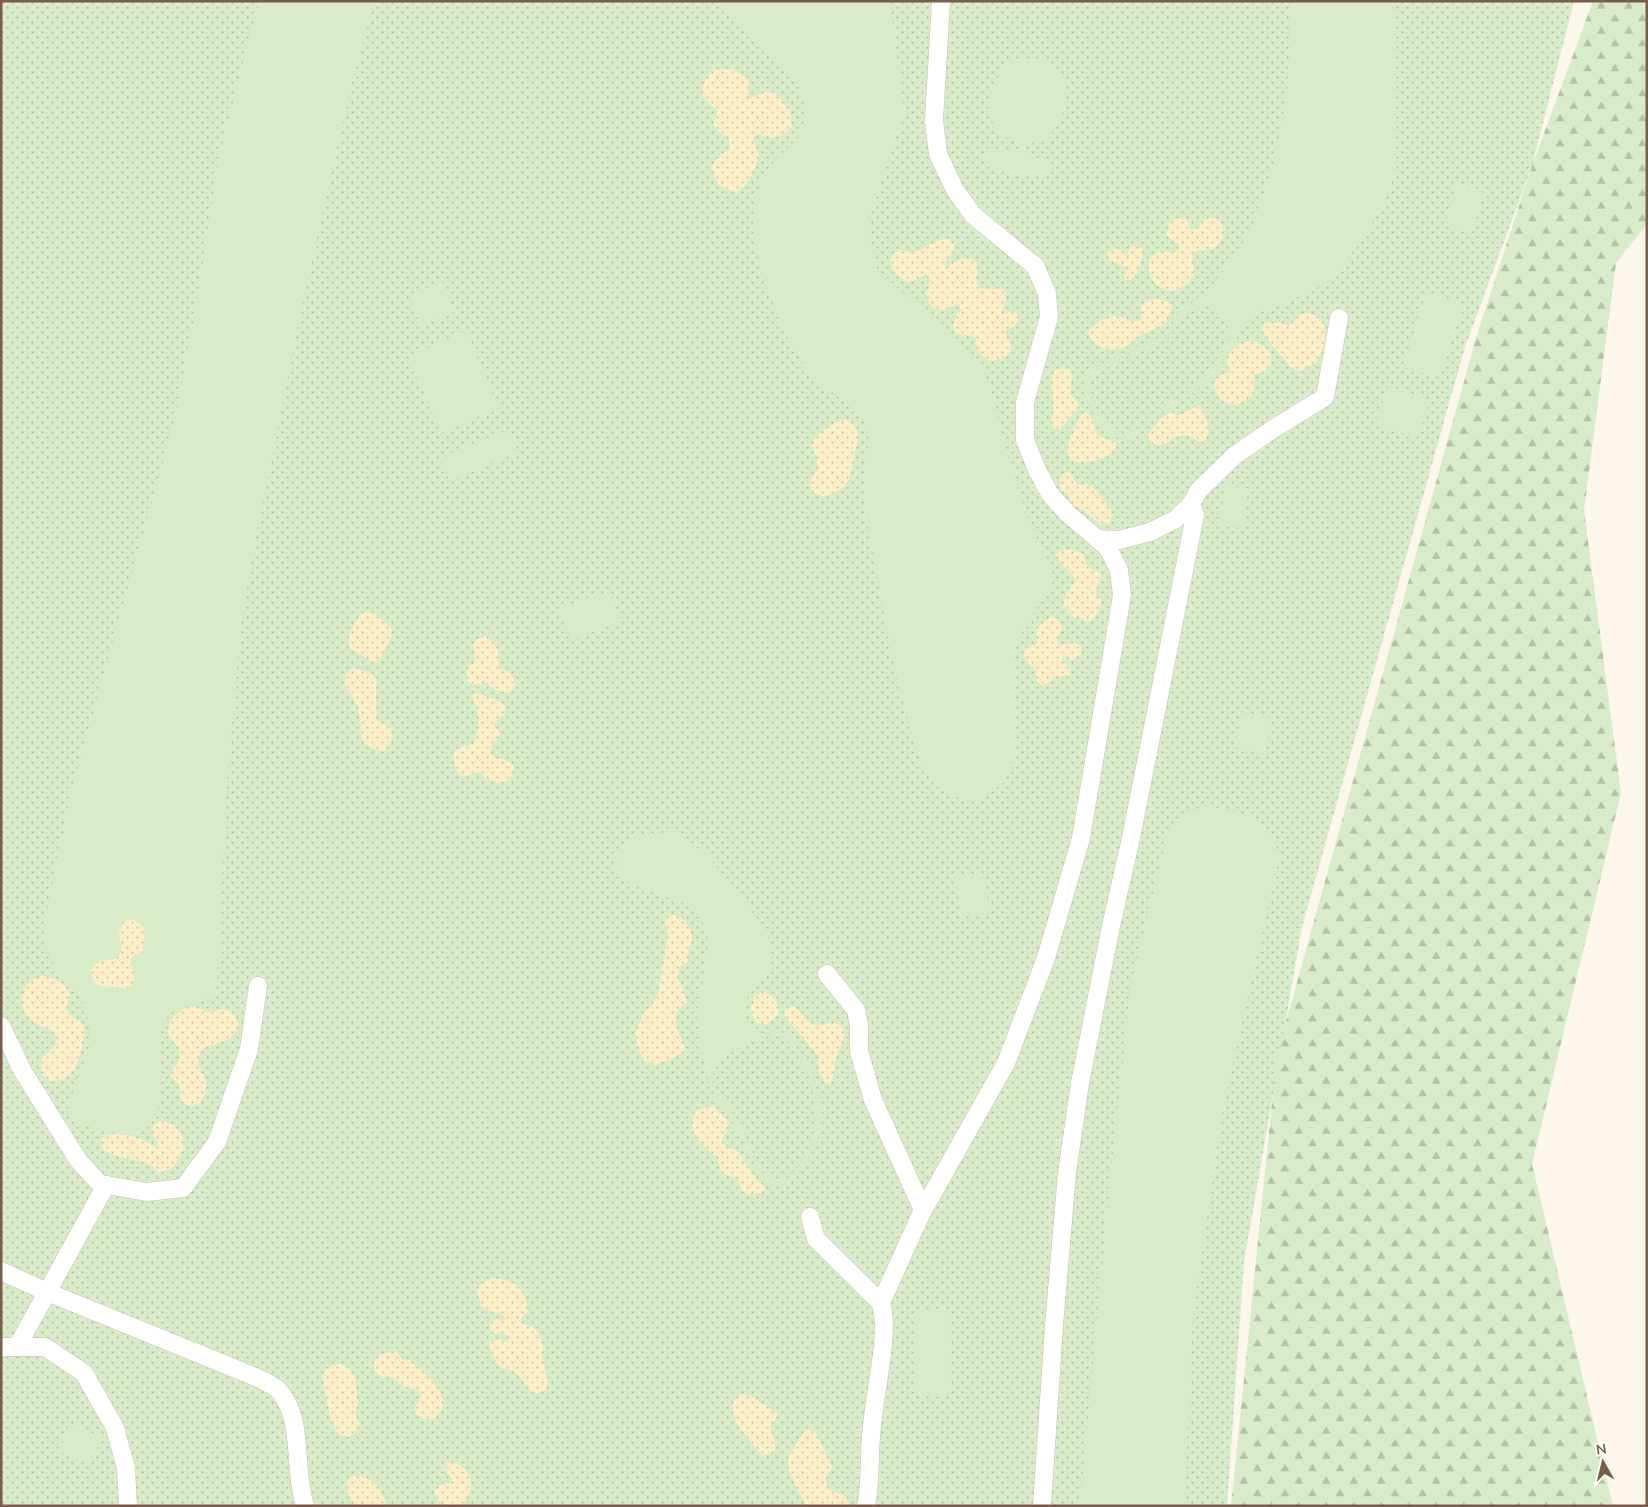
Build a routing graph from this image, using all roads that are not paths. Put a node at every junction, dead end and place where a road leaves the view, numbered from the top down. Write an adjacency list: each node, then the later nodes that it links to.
1 (941, 1): 4 (lane)
2 (1339, 318): 3 (lane)
3 (1192, 504): 4 (lane); 18 (lane)
4 (1097, 539): 9 (lane)
5 (827, 974): 9 (lane)
6 (258, 986): 8 (lane)
7 (1, 1026): 8 (lane)
8 (106, 1185): 12 (lane)
9 (923, 1210): 13 (lane)
10 (810, 1217): 13 (lane)
11 (1, 1271): 12 (lane)
12 (47, 1292): 14 (lane); 16 (lane)
13 (881, 1303): 17 (lane)
14 (9, 1347): 15 (lane)
15 (128, 1506)
16 (304, 1506)
17 (866, 1506)
18 (1042, 1506)

